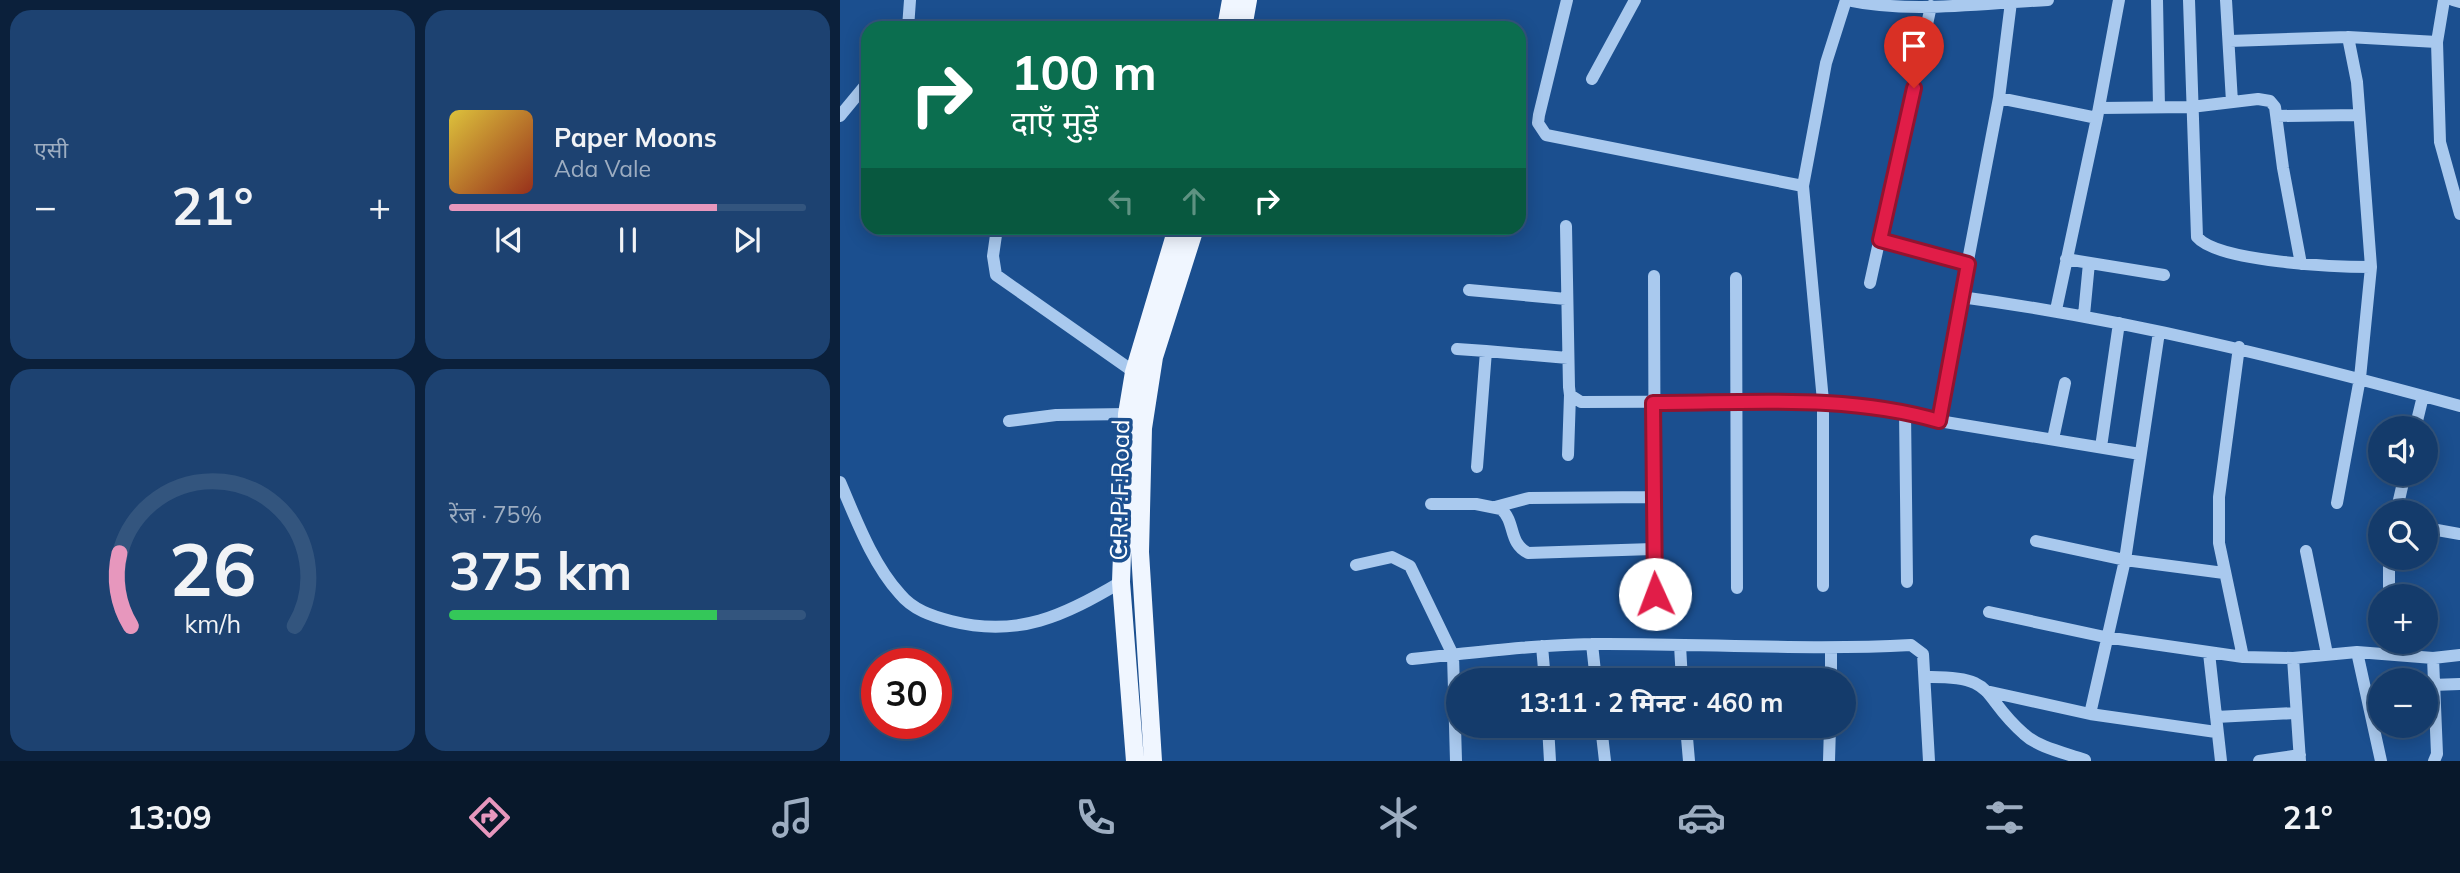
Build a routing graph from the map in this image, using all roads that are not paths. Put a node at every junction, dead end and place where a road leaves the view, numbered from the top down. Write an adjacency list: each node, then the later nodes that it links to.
1 (910, 0): 17 (street)
2 (1231, 0): 18 (main road)
3 (1248, 0): 19 (main road)
4 (1567, 0): 33 (street)
5 (1635, 0): 23 (street)
6 (2048, 0): 14 (street)
7 (2119, 0): 29 (street)
8 (2157, 0): 27 (street)
9 (2189, 0): 28 (street)
10 (2226, 0): 21 (street)
11 (2444, 0): 22 (street)
12 (2453, 0): 15 (street)
13 (1863, 2): 16 (street); 33 (street)
14 (2011, 2): 16 (street); 25 (street)
15 (2460, 2)
16 (1931, 6): 39 (street)
17 (908, 21)
18 (1227, 21)
19 (1245, 21)
20 (2348, 37): 21 (street); 22 (street); 30 (street)
21 (2230, 41): 26 (street)
22 (2437, 42): 34 (street)
23 (1592, 79)
24 (861, 90): 31 (street)
25 (1999, 97): 29 (street); 42 (street)
26 (2232, 102): 28 (street); 32 (street)
27 (2159, 107): 28 (street); 29 (street)
28 (2191, 107): 43 (street)
29 (2098, 113): 40 (street)
30 (2358, 115): 32 (street); 44 (street)
31 (840, 116)
32 (2277, 116): 43 (street)
33 (1803, 186): 65 (street)
34 (2460, 214)
35 (1566, 226): 51 (street)
36 (996, 235): 60 (street)
37 (1175, 235): 60 (main road, C.R.P.F.Road)
38 (1193, 235): 135 (main road, C.R.P.F.Road)
39 (1880, 240): 42 (street); 48 (street)
40 (2066, 259): 41 (street); 52 (street)
41 (2089, 263): 45 (street); 53 (street)
42 (1968, 264): 50 (street)
43 (2301, 264): 44 (street)
44 (2371, 267): 61 (street)
45 (2164, 275)
46 (1654, 276): 66 (street)
47 (1736, 278): 67 (street)
48 (1870, 283)
49 (1469, 290): 51 (street)
50 (1961, 297): 52 (street); 73 (street)
51 (1566, 299): 59 (street)
52 (2056, 310): 53 (street)
53 (2084, 316): 54 (street)
54 (2119, 323): 55 (street); 75 (street)
55 (2159, 332): 56 (street); 76 (street)
56 (2239, 347): 61 (street); 91 (street)
57 (1457, 349): 58 (street)
58 (1486, 351): 59 (street); 78 (street)
59 (1568, 358): 63 (street)
60 (1134, 372): 70 (main road, C.R.P.F.Road)
61 (2360, 378): 64 (street); 81 (street)
62 (2065, 383): 74 (street)
63 (1570, 395): 66 (street); 77 (street)
64 (2423, 396): 68 (street); 71 (street)
65 (1823, 401): 67 (street); 69 (street); 94 (street)
66 (1653, 403): 67 (street); 80 (street)
67 (1737, 404): 95 (street)
68 (2460, 406)
69 (1905, 411): 73 (street); 93 (street)
70 (1127, 414): 72 (street); 92 (main road, C.R.P.F.Road)
71 (2418, 416)
72 (1009, 421)
73 (1939, 421): 74 (street)
74 (2053, 439): 75 (street)
75 (2101, 447): 76 (street)
76 (2140, 454): 89 (street)
77 (1568, 455)
78 (1477, 467)
79 (840, 482): 92 (street)
80 (1654, 497): 83 (street); 87 (street)
81 (2337, 503)
82 (1431, 504): 83 (street)
83 (1495, 507): 87 (street)
84 (2438, 530): 85 (street)
85 (2460, 534)
86 (2036, 541): 89 (street)
87 (1653, 550): 96 (street)
88 (2306, 551): 106 (street)
89 (2125, 560): 91 (street); 98 (street)
90 (1356, 565): 108 (street)
91 (2224, 573): 110 (street)
92 (1121, 582): 134 (main road, C.R.P.F.Road)
93 (1907, 582)
94 (1823, 586)
95 (1737, 588)
96 (1655, 594)
97 (1989, 612): 98 (street)
98 (2105, 637): 105 (street); 124 (street)
99 (1592, 644): 100 (street); 101 (street); 115 (street)
100 (1680, 645): 102 (street); 116 (street)
101 (1542, 646): 108 (street); 114 (street)
102 (1831, 649): 117 (street); 119 (street)
103 (2368, 651): 104 (street)
104 (2357, 652): 106 (street); 144 (street)
105 (2209, 653): 110 (street); 125 (street)
106 (2327, 654): 111 (street)
107 (2416, 654): 112 (street)
108 (1453, 655): 113 (street); 136 (street)
109 (2460, 655): 112 (street)
110 (2243, 657): 111 (street)
111 (2293, 658): 123 (street)
112 (2433, 658): 118 (street)
113 (1412, 659)
114 (1544, 668)
115 (1595, 668)
116 (1681, 668)
117 (1831, 668)
118 (2433, 668)
119 (1927, 677): 122 (street); 141 (street)
120 (2460, 684): 121 (street)
121 (2438, 685)
122 (1986, 691): 124 (street); 133 (street)
123 (2295, 713): 125 (street); 132 (street)
124 (2090, 714): 126 (street)
125 (2216, 717): 126 (street)
126 (2216, 732): 142 (street)
127 (1549, 738): 137 (street)
128 (1602, 738): 138 (street)
129 (1687, 738): 139 (street)
130 (1830, 738): 140 (street)
131 (2436, 738): 145 (street)
132 (2300, 758): 143 (street)
133 (2085, 760)
134 (1135, 761)
135 (1153, 761)
136 (1456, 761)
137 (1550, 761)
138 (1605, 761)
139 (1689, 761)
140 (1829, 761)
141 (1929, 761)
142 (2221, 761)
143 (2259, 761)
144 (2381, 761)
145 (2434, 761)

